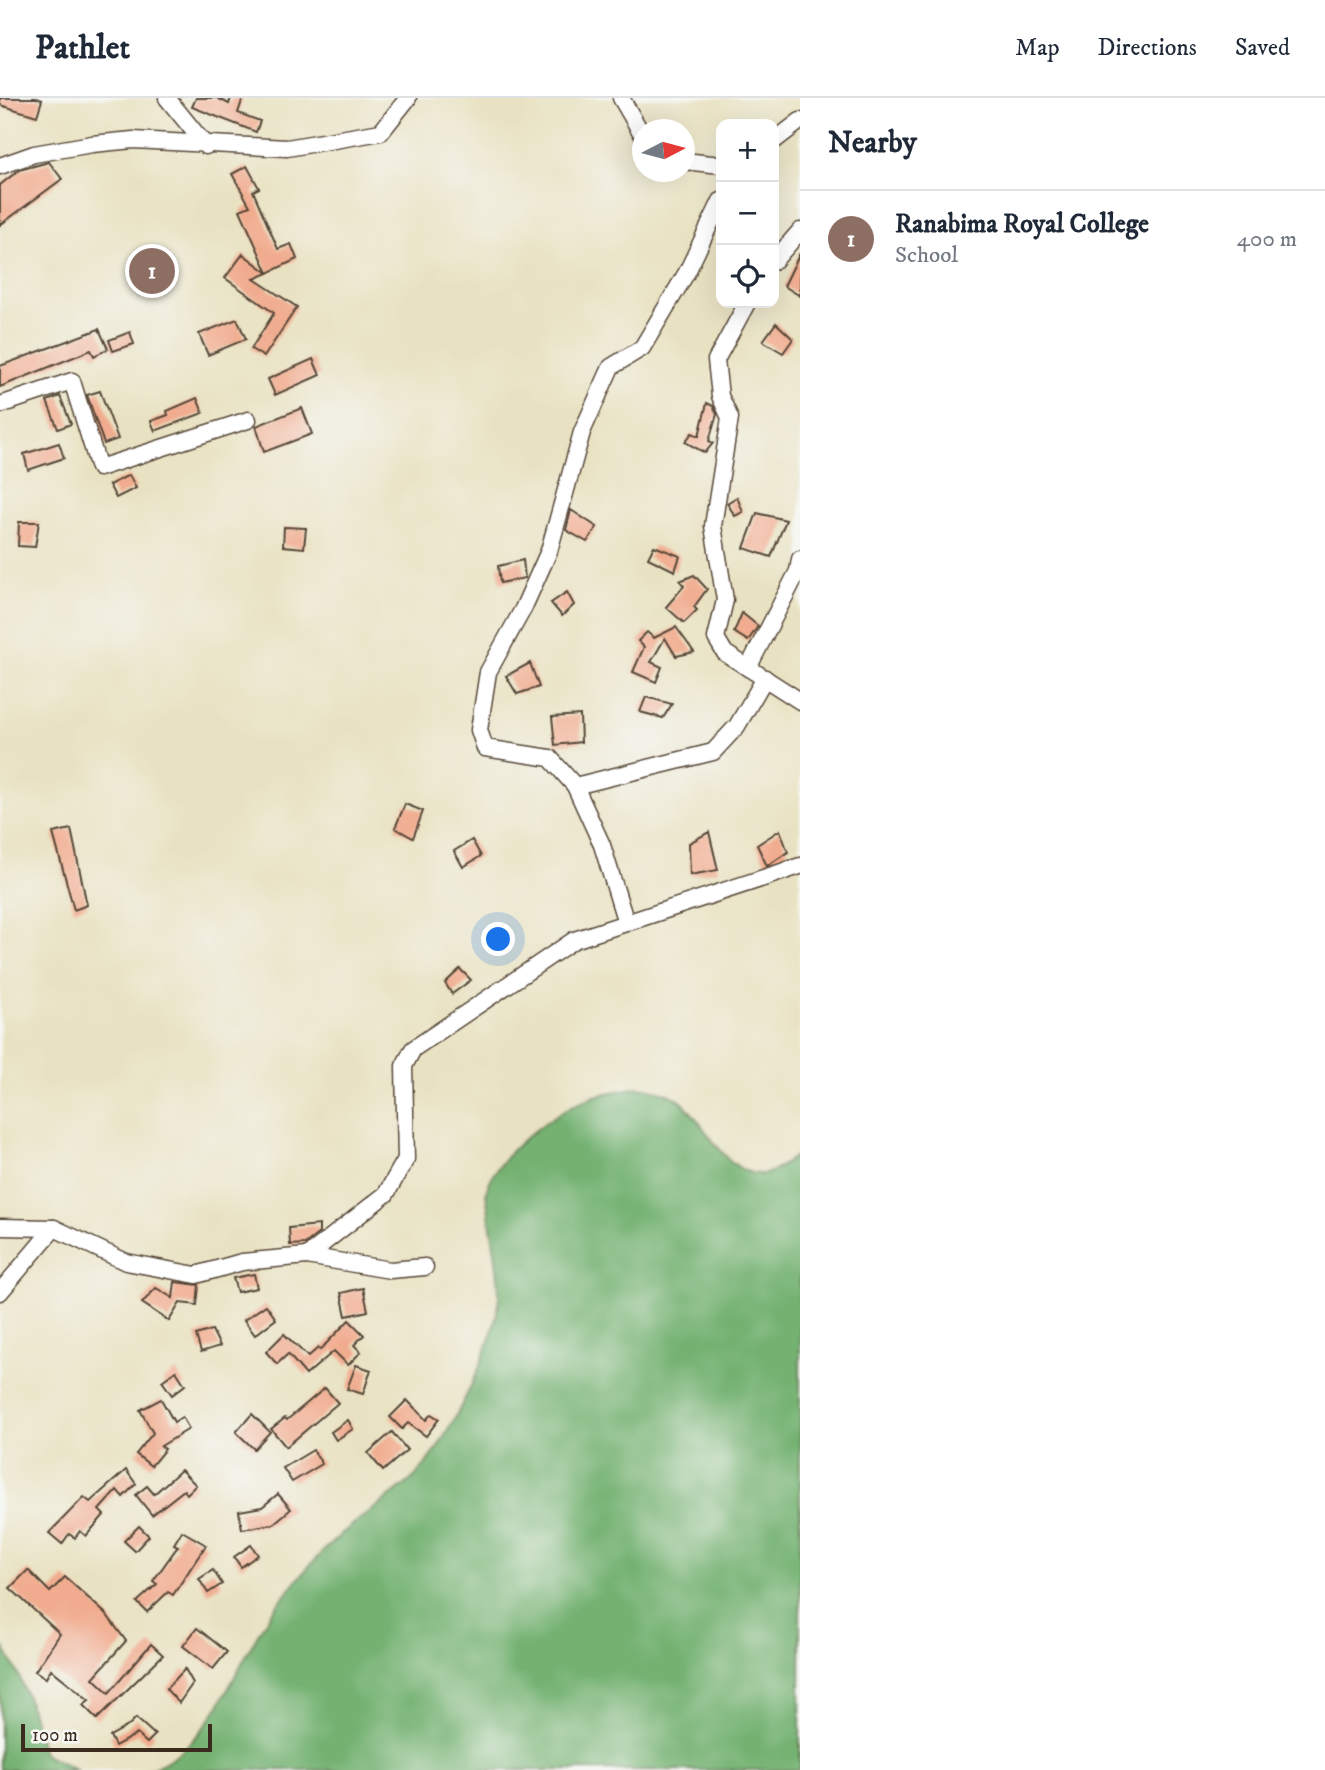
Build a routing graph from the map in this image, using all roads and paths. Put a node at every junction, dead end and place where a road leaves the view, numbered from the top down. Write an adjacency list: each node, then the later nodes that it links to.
1 (167, 98): 7 (street)
2 (408, 98): 7 (street)
3 (621, 98): 4 (street)
4 (633, 119)
5 (800, 121): 6 (street)
6 (779, 137)
7 (206, 146): 10 (street)
8 (695, 162): 9 (street)
9 (716, 164)
10 (0, 166)
11 (716, 211): 21 (street)
12 (800, 231): 13 (street)
13 (779, 255)
14 (744, 308): 18 (street)
15 (0, 405): 16 (street)
16 (248, 419)
17 (800, 559): 18 (street)
18 (748, 668): 19 (street)
19 (765, 678): 20 (street); 21 (street)
20 (800, 701)
21 (575, 786): 23 (street)
22 (800, 866): 23 (street)
23 (626, 923): 26 (street)
24 (0, 1227): 25 (street)
25 (54, 1227): 26 (street); 28 (street)
26 (307, 1256): 27 (street)
27 (425, 1267)
28 (0, 1292)

